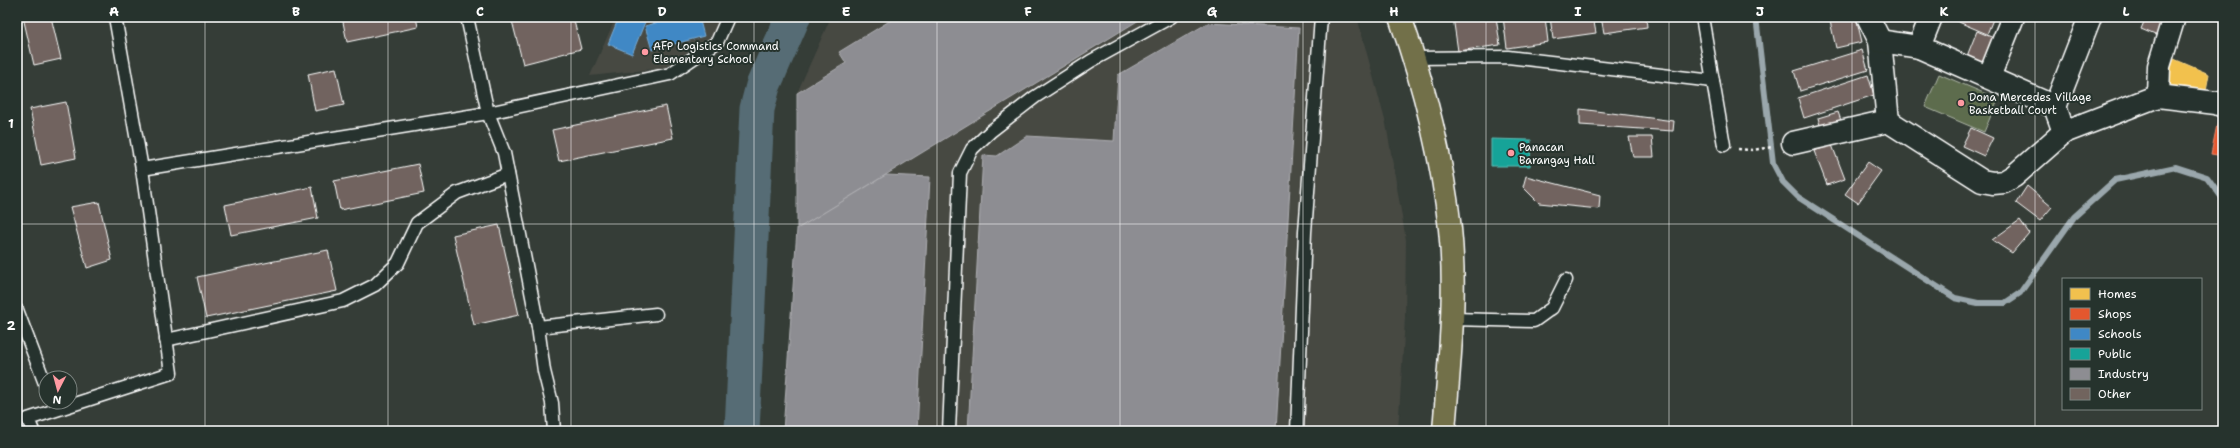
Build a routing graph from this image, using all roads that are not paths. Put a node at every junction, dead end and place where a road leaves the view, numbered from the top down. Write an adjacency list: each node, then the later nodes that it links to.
1 (115, 17): 26 (lane)
2 (467, 17): 21 (lane)
3 (728, 17): 21 (lane)
4 (1171, 17): 39 (lane)
5 (1322, 17): 40 (lane)
6 (1400, 17): 15 (highway)
7 (1702, 17): 17 (lane)
8 (1868, 17): 13 (street)
9 (1931, 17): 14 (street)
10 (2013, 17): 16 (street)
11 (2090, 17): 20 (street)
12 (2174, 17): 18 (street)
13 (1880, 41): 14 (street); 22 (street)
14 (1919, 47): 16 (street)
15 (1415, 58): 17 (lane); 31 (highway)
16 (1989, 77): 20 (street)
17 (1713, 81): 25 (lane)
18 (2158, 96): 19 (street); 23 (street)
19 (2221, 99)
20 (2055, 107): 23 (street)
21 (488, 113): 26 (lane); 27 (lane)
22 (1888, 122): 23 (street); 24 (street)
23 (2064, 132)
24 (1793, 143)
25 (1724, 145)
26 (142, 169): 33 (lane)
27 (508, 174): 32 (lane); 33 (lane)
28 (1566, 280): 31 (lane)
29 (17, 310): 34 (lane)
30 (656, 314): 32 (lane)
31 (1452, 319): 41 (highway)
32 (538, 327): 38 (lane)
33 (166, 340): 35 (lane)
34 (40, 370)
35 (78, 399)
36 (46, 410): 37 (lane)
37 (33, 431)
38 (554, 431)
39 (949, 431)
40 (1297, 431)
41 (1444, 431)

